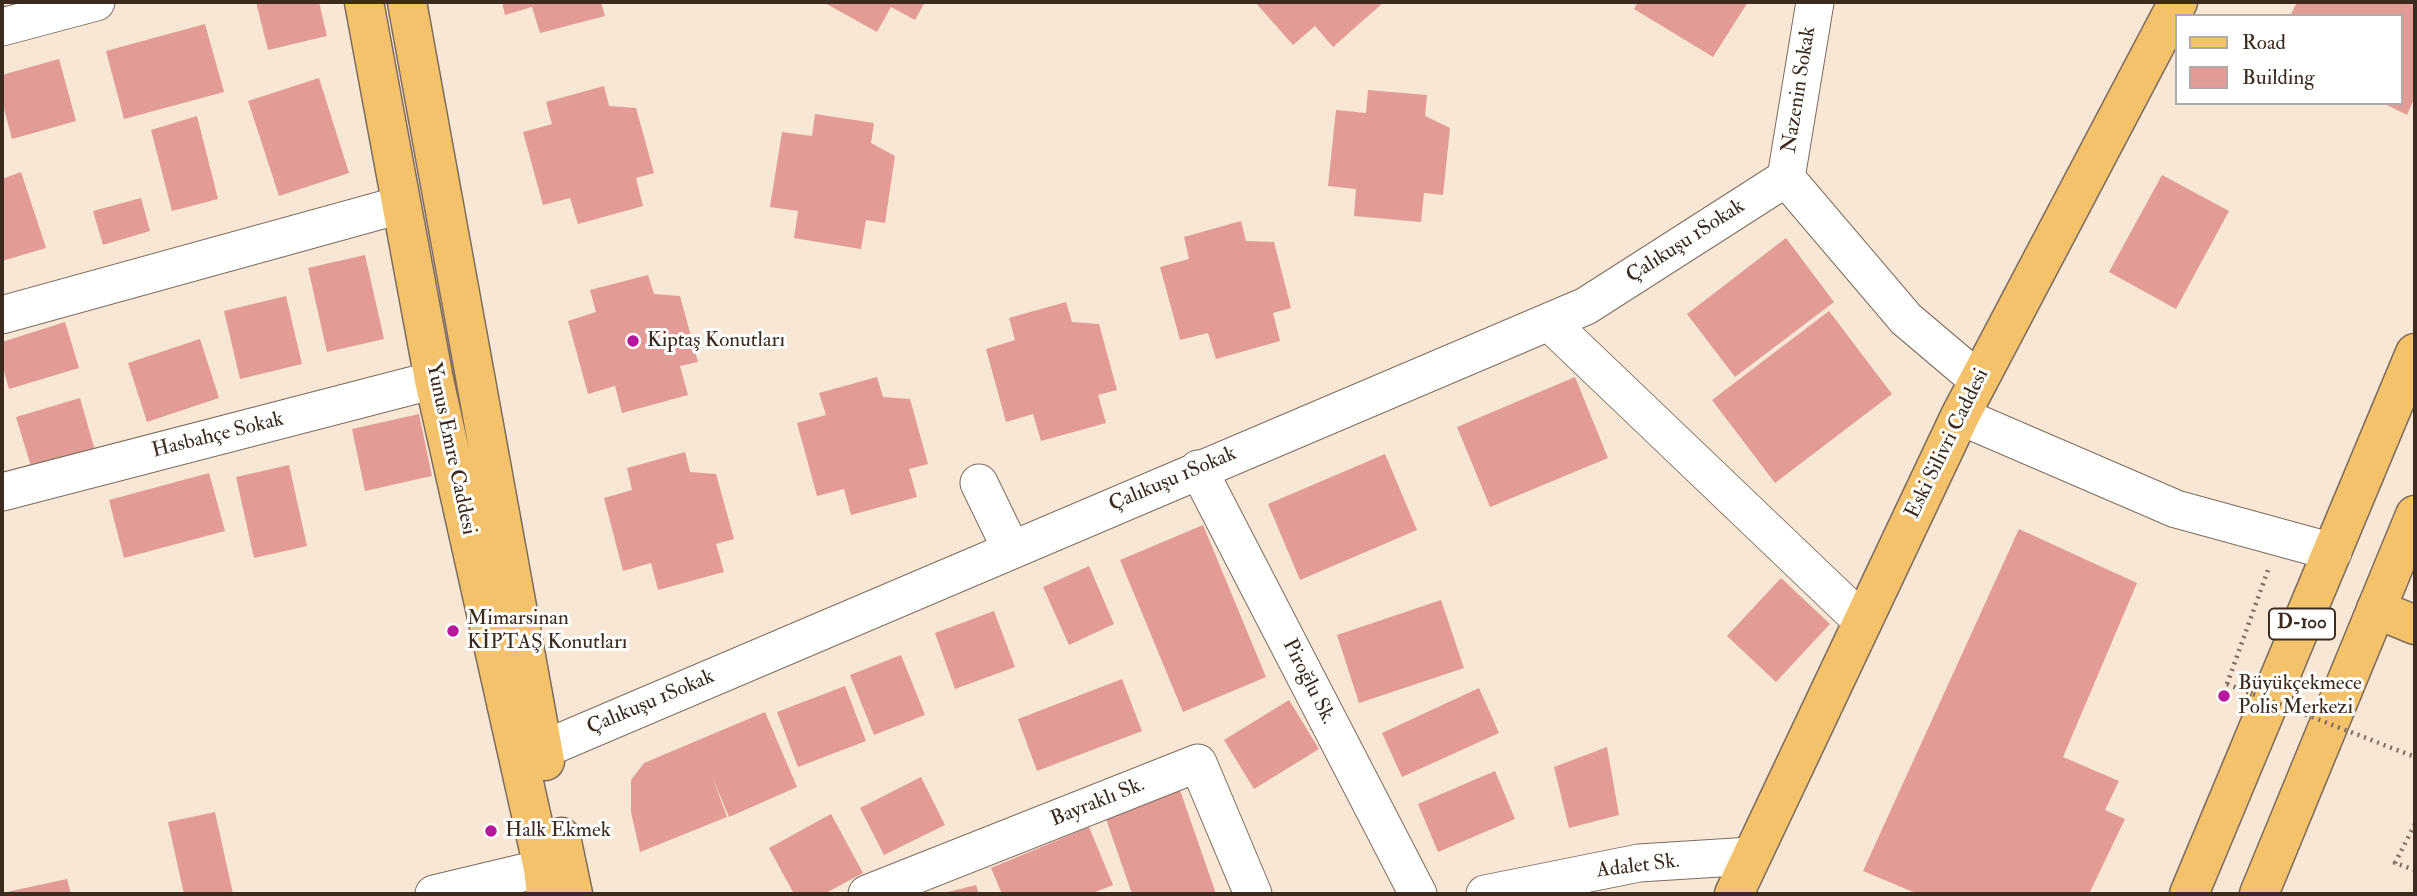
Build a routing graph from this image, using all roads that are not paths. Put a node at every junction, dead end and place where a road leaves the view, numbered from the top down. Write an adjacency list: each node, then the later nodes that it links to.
1 (96, 2): 6 (street)
2 (364, 2): 8 (main road, Yunus Emre Caddesi)
3 (407, 2): 24 (main road)
4 (1815, 2): 7 (street, Nazenin Sokak)
5 (2178, 2): 13 (main road, Eski Silivri Caddesi)
6 (2, 27)
7 (1786, 178): 10 (street, Çalıkuşu 1Sokak); 13 (street)
8 (400, 205): 9 (street); 12 (main road, Yunus Emre Caddesi)
9 (2, 314)
10 (1549, 322): 15 (street, Çalıkuşu 1Sokak); 22 (street)
11 (2415, 354): 20 (main road, D-100)
12 (434, 380): 17 (street, Hasbahçe Sokak); 26 (main road, Yunus Emre Caddesi)
13 (1978, 380): 14 (main road, Eski Silivri Caddesi)
14 (1960, 416): 20 (street); 22 (main road, Eski Silivri Caddesi)
15 (1198, 469): 19 (street, Çalıkuşu 1Sokak); 31 (street, Piroğlu Sk.)
16 (979, 483): 19 (street)
17 (2, 492)
18 (2415, 515): 21 (main road, D-100)
19 (1011, 550): 24 (street, Çalıkuşu 1Sokak)
20 (2333, 552): 34 (main road, D-100)
21 (2376, 609): 23 (main road); 35 (main road, D-100)
22 (1863, 622): 25 (main road, Eski Silivri Caddesi)
23 (2415, 625)
24 (542, 750): 28 (main road)
25 (1751, 856): 32 (street, Adalet Sk.); 33 (main road, Eski Silivri Caddesi)
26 (544, 881): 27 (street)
27 (434, 894)
28 (573, 894)
29 (867, 894): 30 (street, Bayraklı Sk.)
30 (1253, 894)
31 (1418, 894)
32 (1485, 894)
33 (1734, 894)
34 (2189, 894)
35 (2259, 894)

